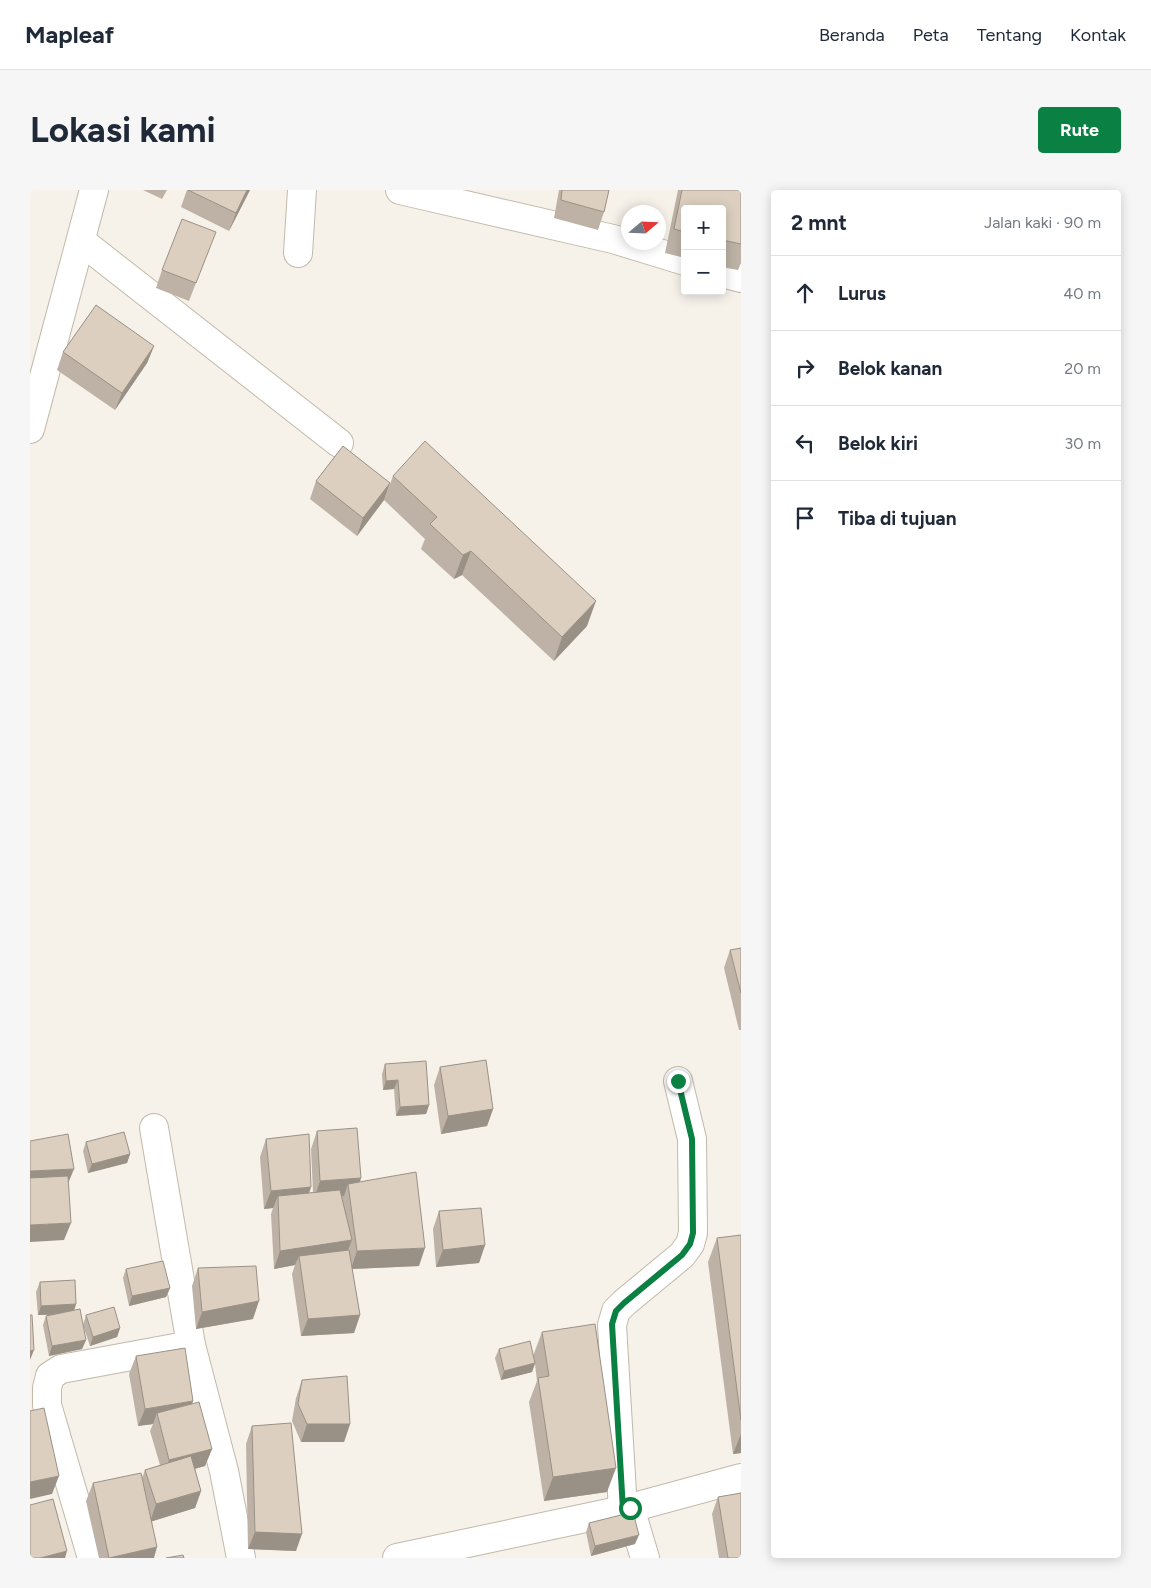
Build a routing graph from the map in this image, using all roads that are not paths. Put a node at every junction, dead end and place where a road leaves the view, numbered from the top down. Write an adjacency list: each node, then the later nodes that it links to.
1 (94, 190): 4 (street)
2 (302, 190): 5 (street)
3 (400, 190): 6 (street)
4 (81, 241): 9 (street); 10 (street)
5 (298, 253)
6 (681, 260)
7 (726, 274): 8 (street)
8 (741, 278)
9 (30, 429)
10 (339, 444)
11 (678, 1081): 15 (street)
12 (154, 1128): 13 (street)
13 (191, 1345): 16 (street); 17 (street)
14 (741, 1478): 15 (street)
15 (626, 1509): 18 (street); 19 (street)
16 (92, 1558)
17 (241, 1558)
18 (397, 1558)
19 (644, 1558)

